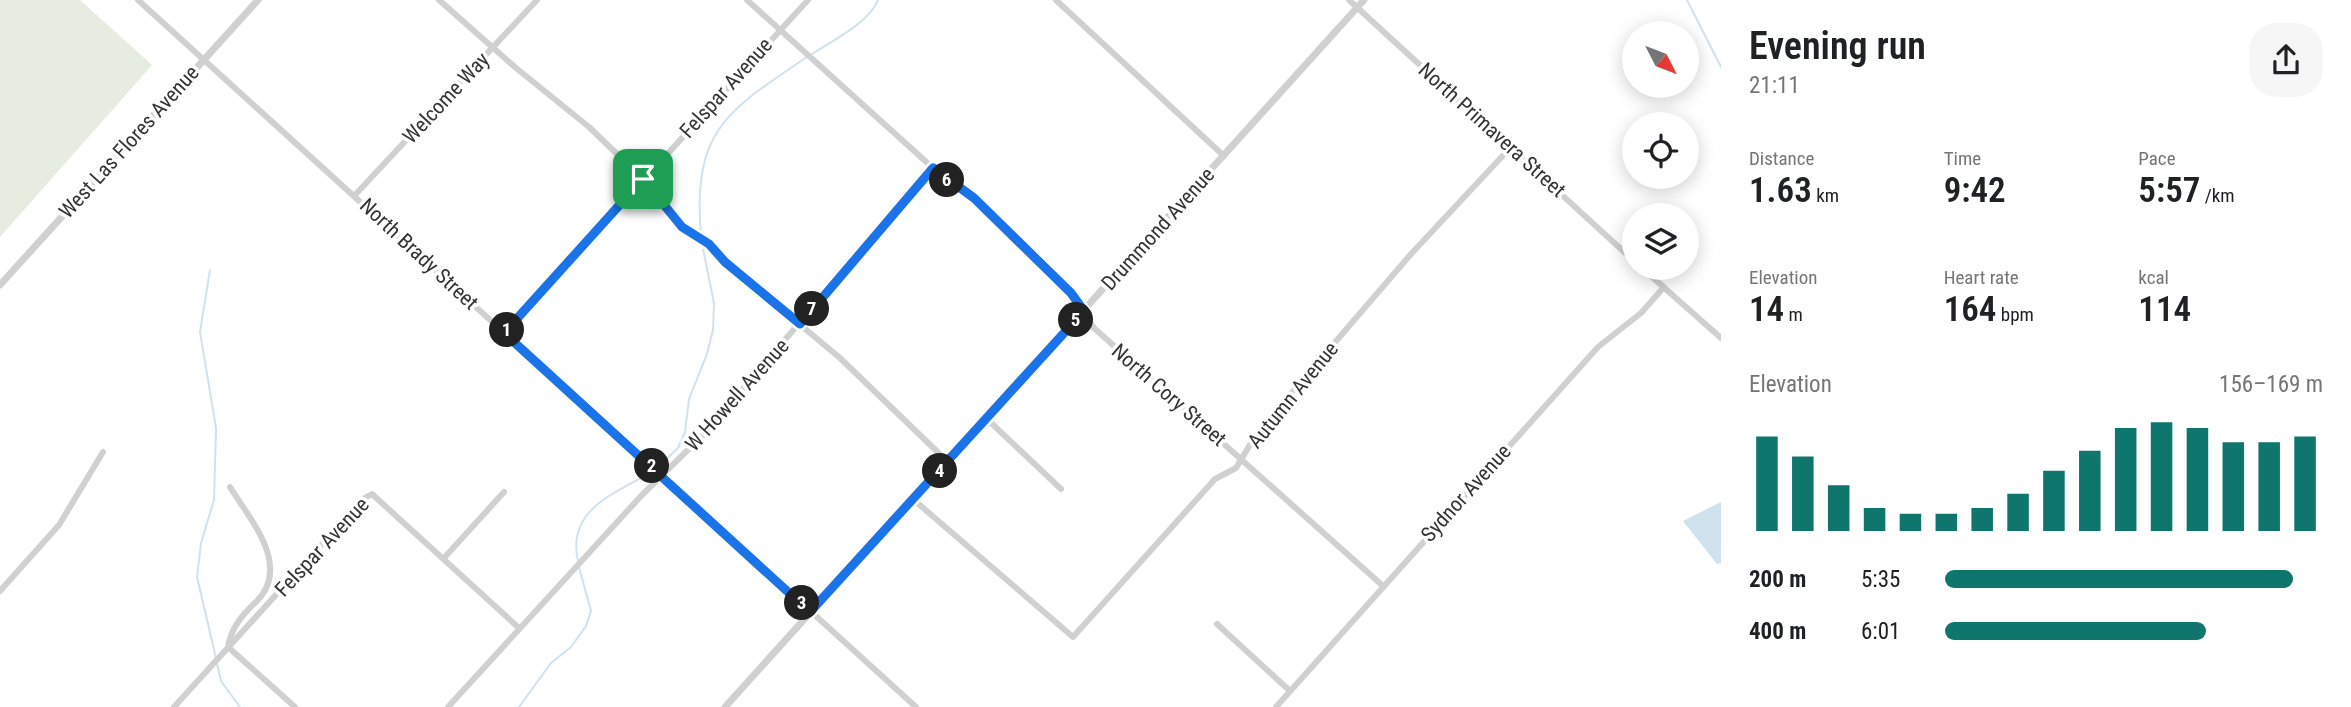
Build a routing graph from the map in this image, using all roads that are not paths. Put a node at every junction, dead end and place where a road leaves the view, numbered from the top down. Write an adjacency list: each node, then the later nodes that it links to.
1 (138, 0): 13 (street, North Brady Street)
2 (258, 0): 13 (street, West Las Flores Avenue)
3 (439, 0): 12 (street)
4 (537, 0): 12 (street, Welcome Way)
5 (747, 0): 11 (street, North Cory Street)
6 (808, 0): 11 (street, Felspar Avenue)
7 (1056, 0): 15 (street)
8 (1349, 0): 10 (street, North Primavera Street)
9 (1364, 0): 10 (street, Drummond Avenue)
10 (1358, 7): 14 (street, North Primavera Street); 15 (street, Drummond Avenue)
11 (780, 30): 16 (street, North Cory Street); 17 (street, Felspar Avenue)
12 (493, 48): 17 (street); 18 (street, Welcome Way)
13 (204, 61): 18 (street, North Brady Street); 21 (street, West Las Flores Avenue)
14 (1510, 148): 19 (street, North Primavera Street); 29 (street, Autumn Avenue)
15 (1224, 156): 23 (street, Drummond Avenue)
16 (933, 168): 23 (street, North Cory Street); 24 (street, W Howell Avenue)
17 (643, 179): 24 (street); 25 (street, Felspar Avenue)
18 (355, 195): 25 (street, North Brady Street)
19 (1622, 250)
20 (1656, 280): 22 (street)
21 (0, 285)
22 (1664, 287): 26 (street); 37 (street, Sydnor Avenue)
23 (1084, 311): 27 (street, Drummond Avenue); 29 (street, North Cory Street)
24 (800, 324): 30 (street); 31 (street, W Howell Avenue)
25 (504, 333): 31 (street, North Brady Street)
26 (1721, 338)
27 (987, 419): 30 (street, Drummond Avenue); 33 (street)
28 (103, 452): 38 (street)
29 (1243, 459): 35 (street, Autumn Avenue); 37 (street, North Cory Street)
30 (948, 462): 35 (street, Drummond Avenue)
31 (663, 476): 39 (street, North Brady Street); 41 (street, W Howell Avenue)
32 (230, 487): 42 (street)
33 (1062, 489)
34 (504, 492): 36 (street)
35 (914, 500): 39 (street, Drummond Avenue)
36 (444, 558): 41 (street); 42 (street, Felspar Avenue)
37 (1382, 586): 43 (street, Sydnor Avenue)
38 (0, 591)
39 (810, 612): 47 (street, Drummond Avenue); 48 (street, North Brady Street)
40 (1217, 624): 43 (street)
41 (519, 628): 46 (street, W Howell Avenue)
42 (228, 647): 44 (street, Felspar Avenue); 45 (street)
43 (1290, 691): 49 (street, Sydnor Avenue)
44 (174, 707)
45 (295, 707)
46 (448, 707)
47 (725, 707)
48 (916, 707)
49 (1276, 707)

